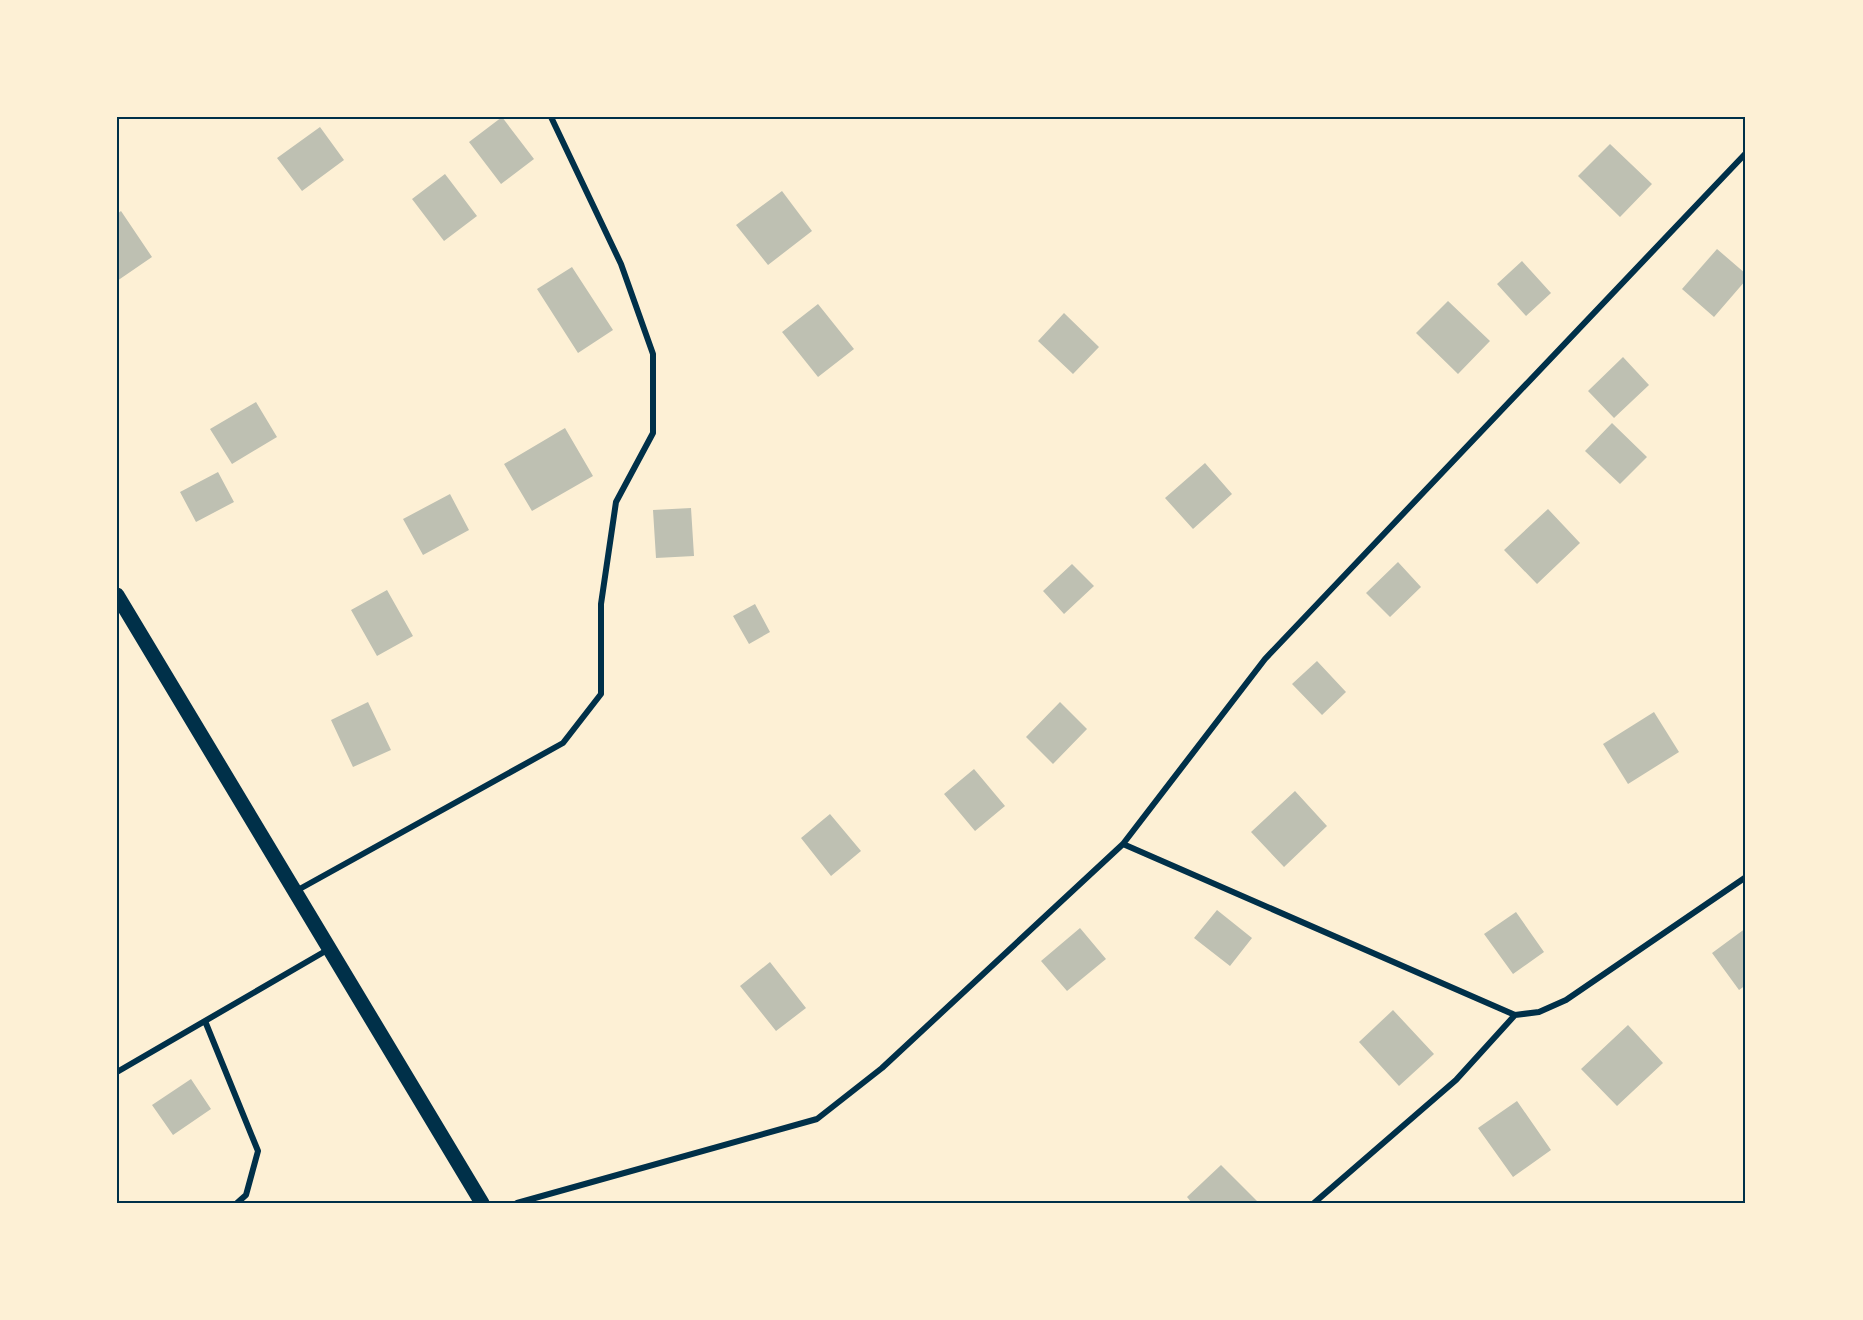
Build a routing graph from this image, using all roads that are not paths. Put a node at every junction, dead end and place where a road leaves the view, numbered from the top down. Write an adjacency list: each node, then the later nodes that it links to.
1 (551, 117): 6 (street)
2 (1746, 153): 4 (street)
3 (117, 595): 6 (main road)
4 (1123, 844): 8 (street); 13 (street)
5 (1746, 877): 8 (street)
6 (296, 891): 7 (main road)
7 (330, 948): 9 (street); 12 (main road)
8 (1515, 1015): 14 (street)
9 (205, 1021): 10 (street); 11 (street)
10 (117, 1072)
11 (237, 1203)
12 (482, 1203)
13 (517, 1203)
14 (1314, 1203)

